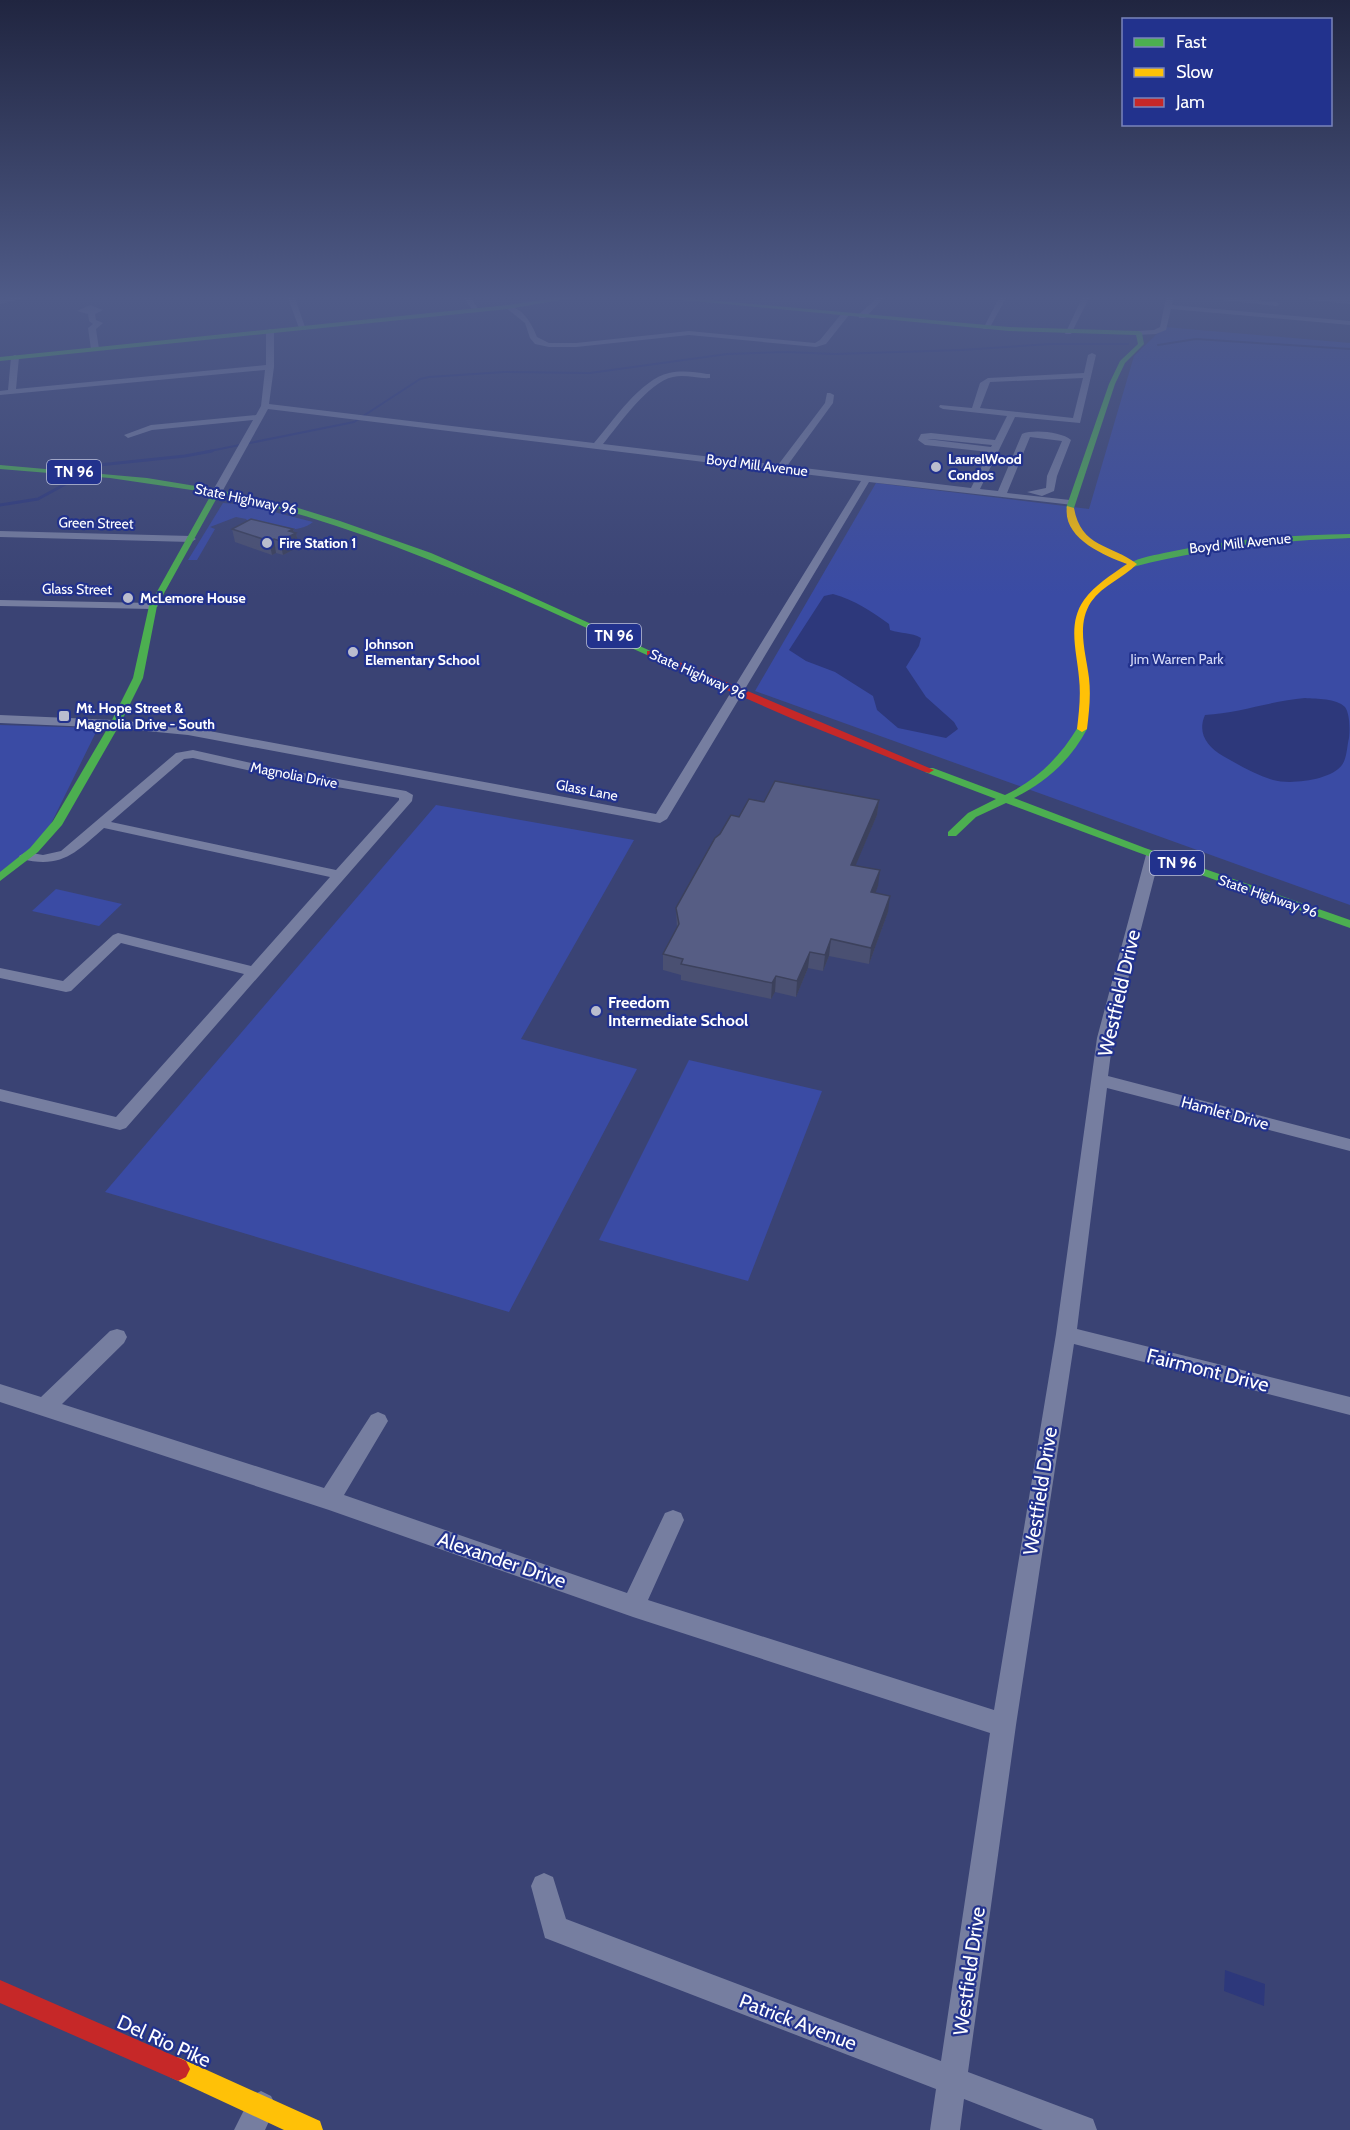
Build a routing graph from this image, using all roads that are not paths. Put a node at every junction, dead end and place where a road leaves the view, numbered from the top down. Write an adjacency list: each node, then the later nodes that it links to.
1 (266, 397): 7 (street)
2 (642, 397): 13 (street)
3 (830, 397): 16 (street)
4 (979, 397): 9 (street)
5 (1082, 397): 10 (street)
6 (1109, 397): 22 (street)
7 (265, 406): 11 (street); 13 (street, Boyd Mill Avenue)
8 (943, 407): 9 (street)
9 (975, 411): 10 (street)
10 (1012, 414): 14 (street)
11 (260, 417): 12 (street); 20 (street)
12 (128, 435)
13 (597, 445): 16 (street, Boyd Mill Avenue)
14 (996, 447): 14 (street); 19 (street)
15 (0, 467): 20 (street, State Highway 96 / TN 96)
16 (782, 468): 18 (street, Boyd Mill Avenue)
17 (908, 474): 19 (street)
18 (867, 478): 19 (street, Boyd Mill Avenue); 29 (street, Glass Lane)
19 (976, 488): 21 (street, Boyd Mill Avenue)
20 (217, 492): 25 (street); 29 (street, State Highway 96 / TN 96)
21 (1002, 492): 21 (street); 22 (street, Boyd Mill Avenue)
22 (1070, 503): 26 (street)
23 (0, 534): 25 (street, Green Street)
24 (1350, 536): 26 (street, Boyd Mill Avenue)
25 (190, 539): 28 (street)
26 (1133, 564): 32 (street, Boyd Mill Avenue)
27 (0, 603): 28 (street, Glass Street)
28 (153, 606): 31 (street)
29 (737, 691): 31 (street, Glass Lane); 32 (street, State Highway 96 / TN 96)
30 (0, 719): 31 (street)
31 (115, 724): 36 (street)
32 (1005, 799): 34 (street, Boyd Mill Avenue); 35 (street, State Highway 96 / TN 96)
33 (102, 824): 36 (street, Magnolia Drive); 37 (street); 37 (street, Magnolia Drive)
34 (952, 834)
35 (1154, 855): 39 (street, State Highway 96 / TN 96); 42 (street, Westfield Drive)
36 (26, 856): 38 (street)
37 (339, 875): 40 (street, Magnolia Drive)
38 (0, 878)
39 (1350, 924)
40 (254, 971): 41 (street); 43 (street, Magnolia Drive)
41 (0, 973)
42 (1100, 1080): 44 (street, Hamlet Drive); 45 (street, Westfield Drive)
43 (0, 1095)
44 (1350, 1145)
45 (1066, 1334): 48 (street, Fairmont Drive); 54 (street, Westfield Drive)
46 (117, 1337): 49 (street)
47 (0, 1393): 49 (street, Alexander Drive)
48 (1350, 1406)
49 (45, 1407): 51 (street, Alexander Drive)
50 (378, 1421): 51 (street)
51 (329, 1500): 53 (street, Alexander Drive)
52 (673, 1520): 53 (street)
53 (633, 1606): 54 (street, Alexander Drive)
54 (1004, 1725): 57 (street, Westfield Drive)
55 (544, 1886): 57 (street, Patrick Avenue)
56 (0, 1990): 58 (street, Del Rio Pike)
57 (954, 2082): 60 (street, Westfield Drive); 61 (street, Patrick Avenue)
58 (255, 2117): 59 (street, Del Rio Pike)
59 (310, 2130)
60 (945, 2130)
61 (1082, 2130)

